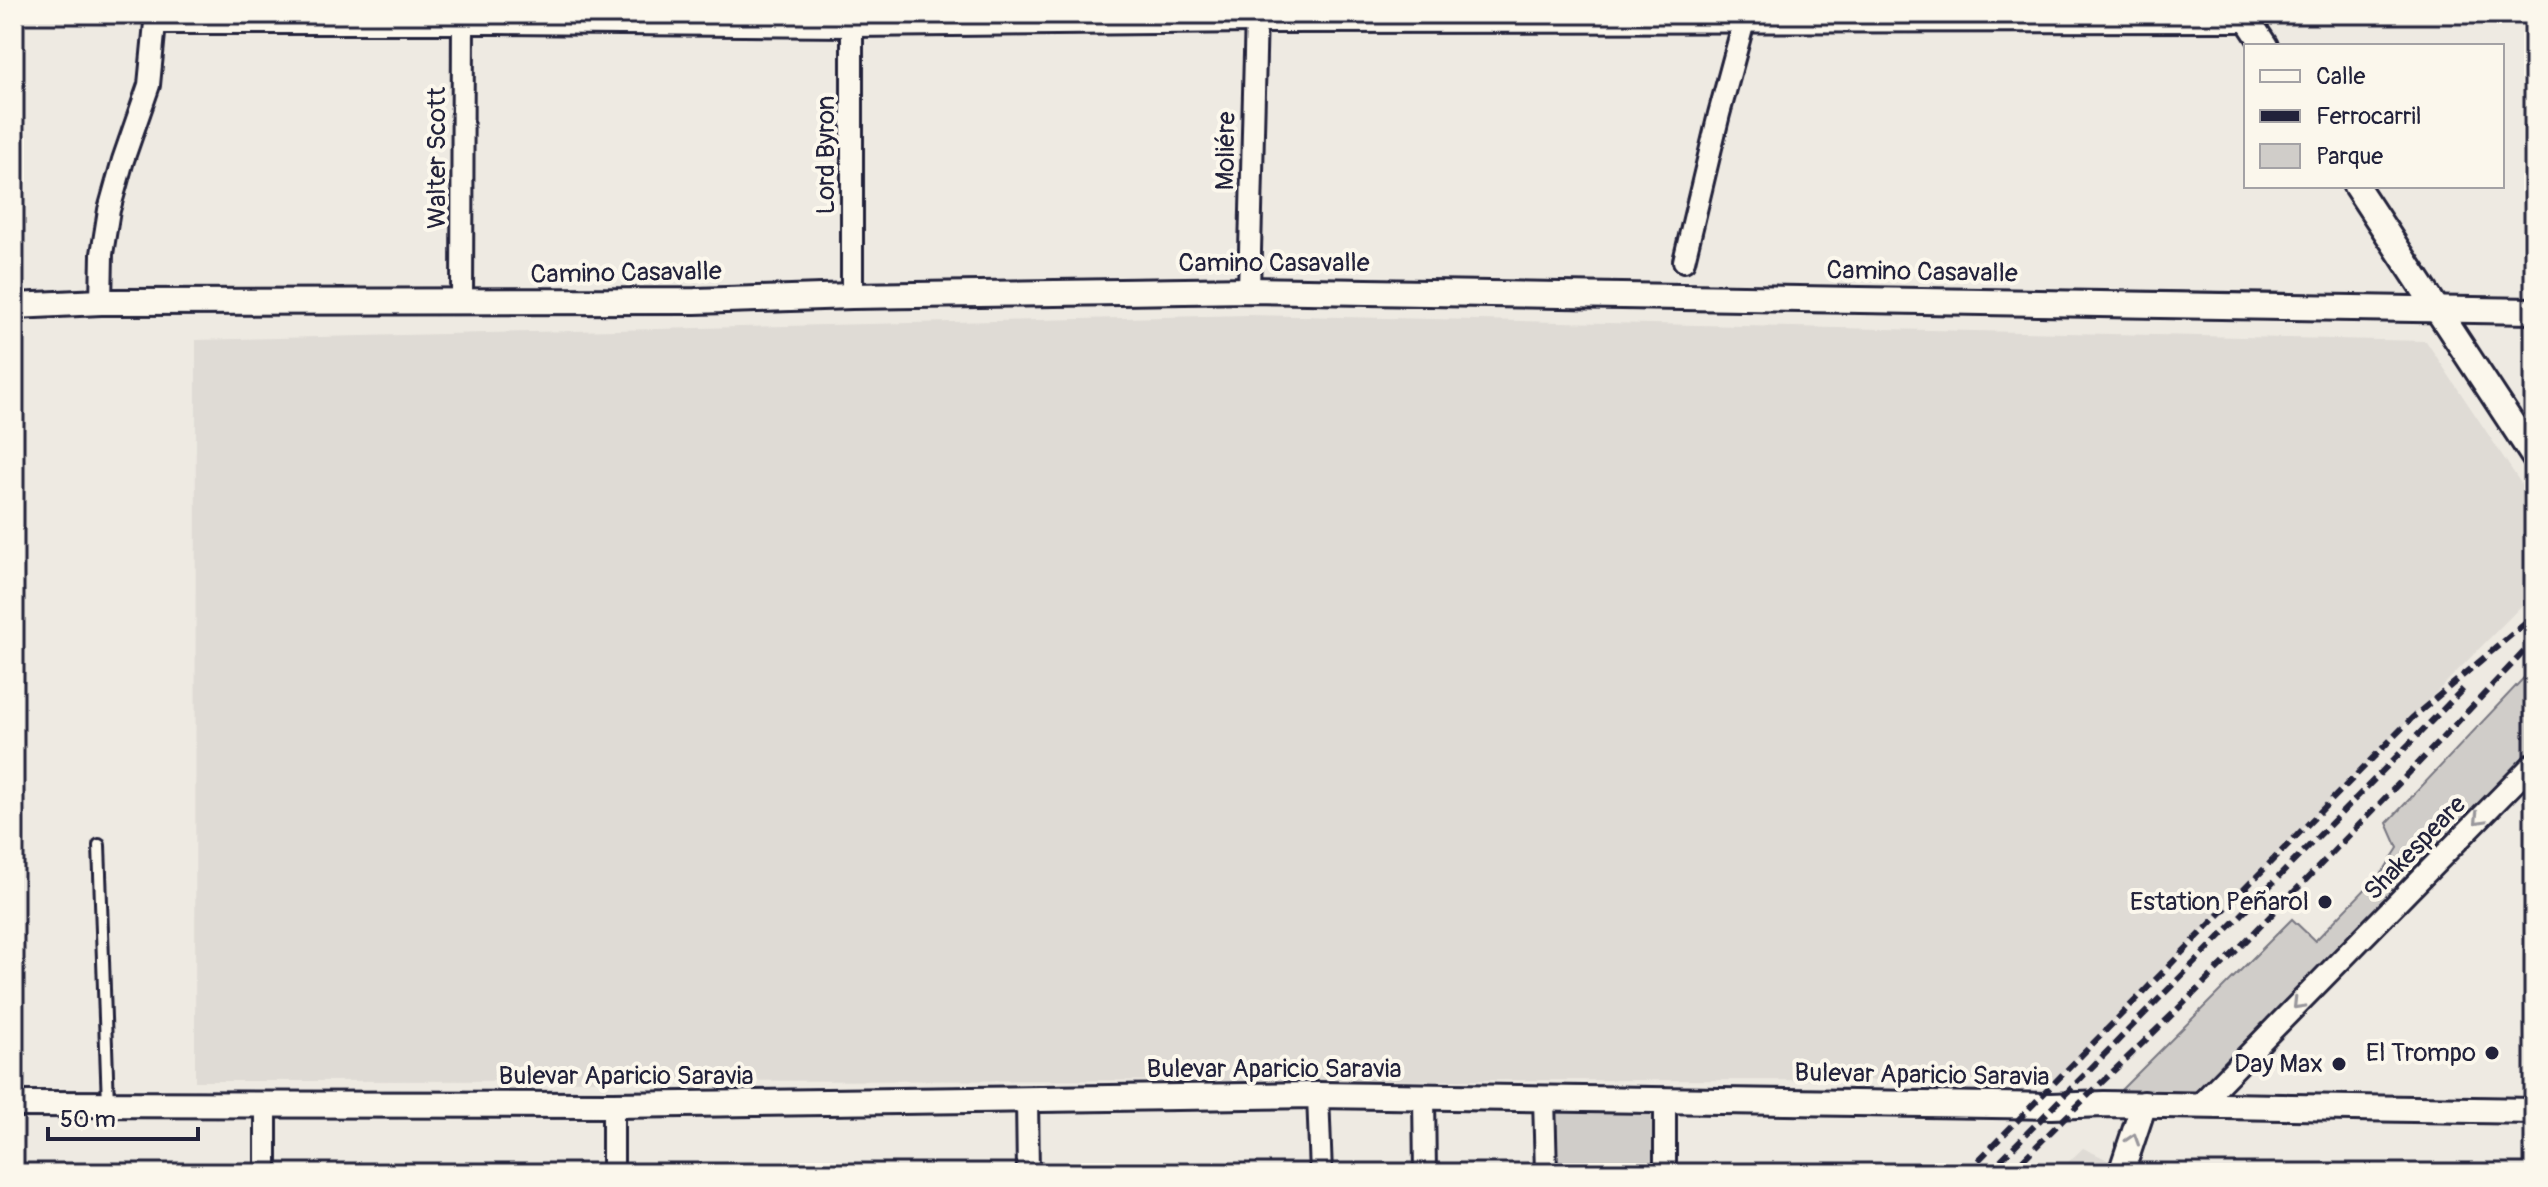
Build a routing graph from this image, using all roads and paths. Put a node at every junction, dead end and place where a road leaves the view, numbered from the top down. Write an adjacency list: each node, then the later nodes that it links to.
1 (463, 18): 5 (street); 11 (street); 12 (street, Walter Scott)
2 (1256, 18): 3 (street); 5 (street); 9 (street, Moliére)
3 (1745, 18): 4 (street); 8 (street)
4 (2246, 18): 6 (street)
5 (852, 20): 10 (street, Lord Byron)
6 (2264, 44)
7 (2357, 188): 14 (street)
8 (1684, 261)
9 (1249, 290): 10 (street, Camino Casavalle); 14 (street, Camino Casavalle)
10 (852, 296): 12 (street, Camino Casavalle)
11 (101, 302): 12 (street, Camino Casavalle); 13 (street, Camino Casavalle)
12 (462, 302)
13 (14, 306)
14 (2438, 310): 15 (street, Camino Casavalle); 16 (street)
15 (2534, 311)
16 (2534, 457)
17 (2534, 763): 29 (street, Shakespeare, one-way to 29)
18 (99, 845): 25 (lane)
19 (1318, 1095): 20 (street, Bulevar Aparicio Saravia); 22 (street, Bulevar Aparicio Saravia); 34 (street)
20 (1424, 1096): 21 (street, Bulevar Aparicio Saravia); 35 (street)
21 (1544, 1098): 23 (street, Bulevar Aparicio Saravia); 36 (street)
22 (1027, 1099): 28 (street, Bulevar Aparicio Saravia); 33 (street)
23 (1665, 1099): 27 (street, Bulevar Aparicio Saravia); 37 (street)
24 (14, 1104): 25 (street, Bulevar Aparicio Saravia)
25 (108, 1104): 26 (street, Bulevar Aparicio Saravia)
26 (266, 1104): 28 (street, Bulevar Aparicio Saravia); 31 (street)
27 (2144, 1104): 29 (street, Bulevar Aparicio Saravia); 38 (street, one-way to 27)
28 (613, 1105): 32 (street)
29 (2198, 1106): 30 (street, Bulevar Aparicio Saravia)
30 (2534, 1111)
31 (266, 1173)
32 (613, 1173)
33 (1028, 1173)
34 (1321, 1173)
35 (1425, 1173)
36 (1546, 1173)
37 (1665, 1173)
38 (2121, 1173)

